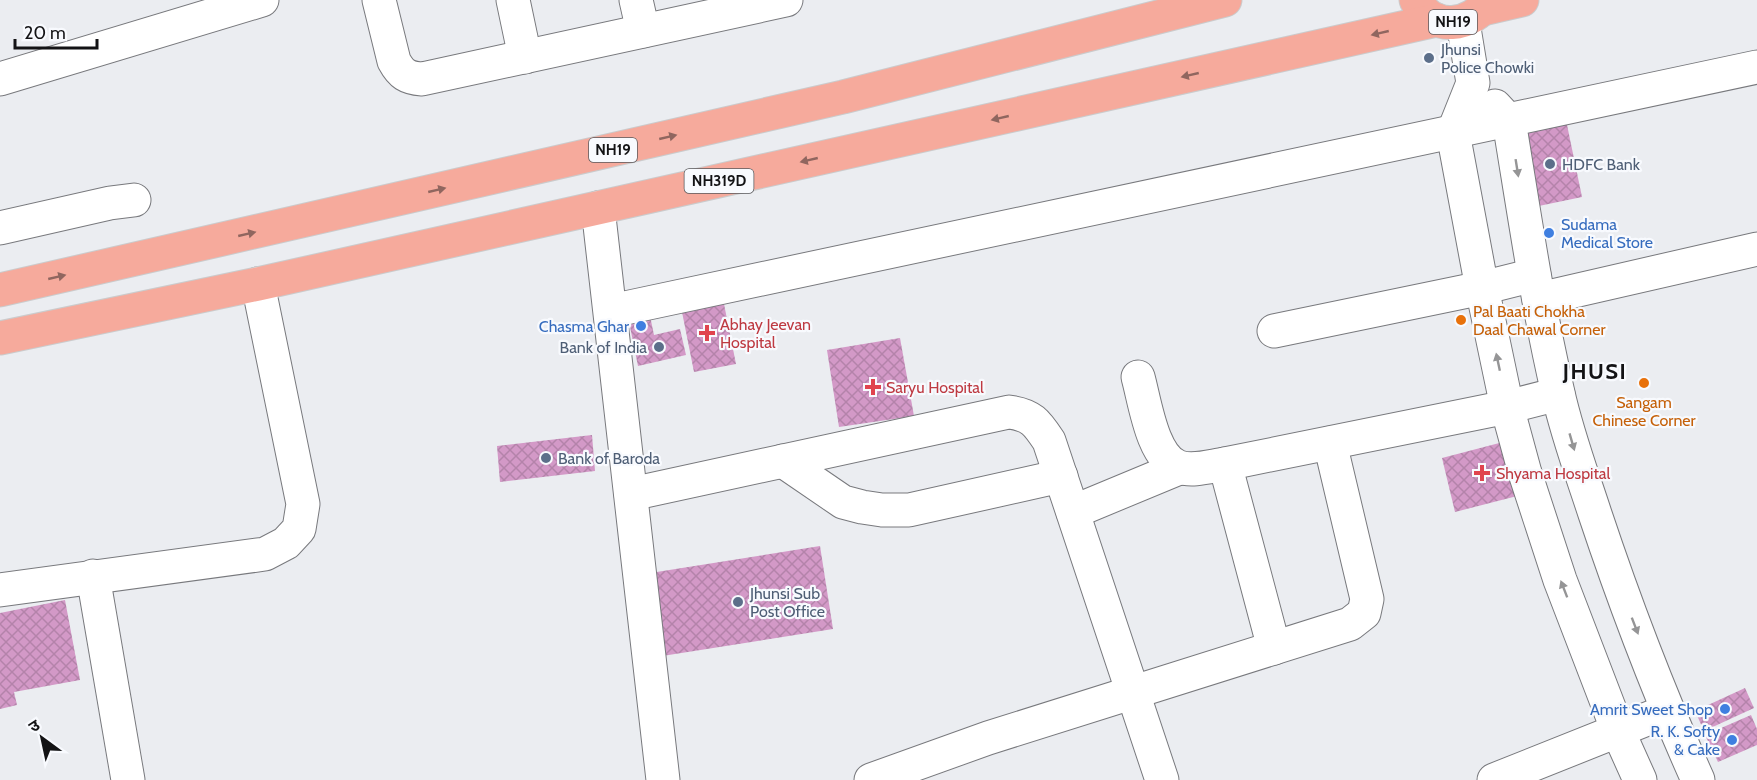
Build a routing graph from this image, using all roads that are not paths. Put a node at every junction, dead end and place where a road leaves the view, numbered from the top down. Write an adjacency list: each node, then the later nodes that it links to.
1 (262, 0): 12 (street)
2 (379, 0): 10 (street)
3 (513, 0): 10 (street)
4 (786, 0): 7 (street)
5 (1224, 0): 23 (highway, NH19, one-way to 5)
6 (1522, 0): 8 (highway, NH319D)
7 (712, 8): 9 (street)
8 (1458, 10): 13 (street); 17 (highway, NH319D, one-way to 17)
9 (640, 16): 10 (street)
10 (525, 57)
11 (1757, 67): 14 (street)
12 (0, 78)
13 (1473, 83): 14 (street); 15 (street)
14 (1509, 121): 15 (street); 21 (street, one-way to 21)
15 (1453, 133): 22 (street); 24 (street)
16 (134, 200): 18 (street)
17 (598, 208): 20 (highway, NH319D); 24 (street)
18 (0, 228)
19 (1757, 249): 21 (street)
20 (258, 284): 26 (highway, NH319D); 37 (street)
21 (1537, 287): 22 (street); 28 (street)
22 (1482, 288): 25 (street); 29 (street, one-way to 22)
23 (0, 290)
24 (610, 311): 35 (street)
25 (1274, 331)
26 (0, 338)
27 (1138, 377): 33 (street)
28 (1558, 394): 29 (street); 41 (street, one-way to 41)
29 (1507, 407): 30 (street); 42 (street, one-way to 29)
30 (1330, 443): 32 (street); 39 (street)
31 (783, 461): 34 (street); 34 (street); 35 (street)
32 (1225, 464): 33 (street); 39 (street)
33 (1179, 468): 36 (street)
34 (1061, 476): 36 (street)
35 (631, 494): 44 (street)
36 (1072, 512): 40 (street)
37 (93, 576): 38 (street); 43 (street)
38 (0, 590)
39 (1274, 648): 40 (street)
40 (1133, 693): 45 (street); 46 (street)
41 (1667, 711): 42 (street); 49 (street)
42 (1618, 731): 47 (street); 48 (street)
43 (128, 780)
44 (663, 780)
45 (871, 780)
46 (1162, 780)
47 (1494, 780)
48 (1640, 780)
49 (1698, 780)

